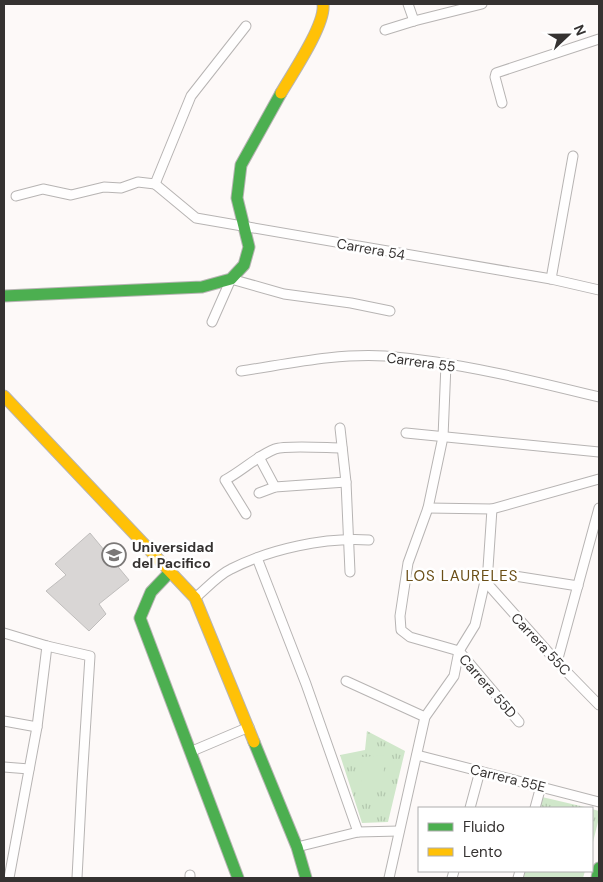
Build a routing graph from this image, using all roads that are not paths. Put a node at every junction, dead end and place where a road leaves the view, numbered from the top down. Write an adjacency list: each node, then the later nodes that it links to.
1 (323, 4): 12 (main road)
2 (408, 4): 4 (street)
3 (482, 4): 4 (street)
4 (414, 20): 6 (street)
5 (246, 26): 10 (street)
6 (385, 30)
7 (599, 39): 8 (street)
8 (502, 103)
9 (573, 156): 14 (street)
10 (155, 184): 11 (street); 12 (street, Carrera 54)
11 (16, 196)
12 (243, 226): 13 (main road); 14 (street, Carrera 54)
13 (231, 279): 16 (main road); 17 (street); 18 (street)
14 (551, 279): 15 (street, Carrera 54)
15 (599, 290)
16 (4, 296)
17 (390, 311)
18 (212, 322)
19 (446, 364): 20 (street, Carrera 55); 22 (street, Carrera 55); 25 (street)
20 (241, 372)
21 (4, 396): 40 (main road)
22 (599, 397)
23 (340, 428): 26 (street)
24 (406, 433): 25 (street)
25 (443, 437): 27 (street); 33 (street)
26 (342, 448): 28 (street); 30 (street)
27 (599, 452)
28 (259, 457): 31 (street); 36 (street)
29 (599, 480): 35 (street)
30 (346, 482): 31 (street); 37 (street)
31 (275, 487): 32 (street)
32 (260, 493)
33 (428, 508): 35 (street); 48 (street, Carrera 55D)
34 (599, 508): 44 (street)
35 (492, 509): 43 (street)
36 (246, 514)
37 (348, 539): 38 (street); 39 (street); 41 (street)
38 (369, 540)
39 (256, 558): 45 (street); 67 (street)
40 (170, 572): 45 (main road); 57 (main road)
41 (350, 572)
42 (508, 576): 44 (street)
43 (485, 581): 48 (street); 49 (street, Carrera 55C)
44 (578, 586): 49 (street)
45 (195, 598): 56 (main road)
46 (4, 633): 47 (street)
47 (47, 646): 55 (street); 71 (street)
48 (460, 651): 52 (street); 54 (street, Carrera 55D)
49 (557, 662): 51 (street, Carrera 55C)
50 (346, 681): 52 (street)
51 (599, 705)
52 (425, 717): 58 (street)
53 (4, 721): 55 (street)
54 (519, 722)
55 (36, 727): 60 (street)
56 (249, 727): 57 (street); 68 (main road)
57 (190, 752): 72 (main road)
58 (418, 755): 61 (street, Carrera 55E); 66 (street)
59 (4, 767): 60 (street)
60 (29, 769): 70 (street)
61 (480, 770): 62 (street, Carrera 55E); 64 (street)
62 (540, 786): 63 (street, Carrera 55E); 65 (street)
63 (599, 802)
64 (470, 807)
65 (535, 807)
66 (399, 831): 67 (street); 74 (street)
67 (358, 832): 68 (street)
68 (297, 846): 73 (main road)
69 (599, 868): 75 (main road)
70 (9, 878)
71 (77, 878)
72 (238, 878)
73 (306, 878)
74 (389, 878)
75 (597, 878)

